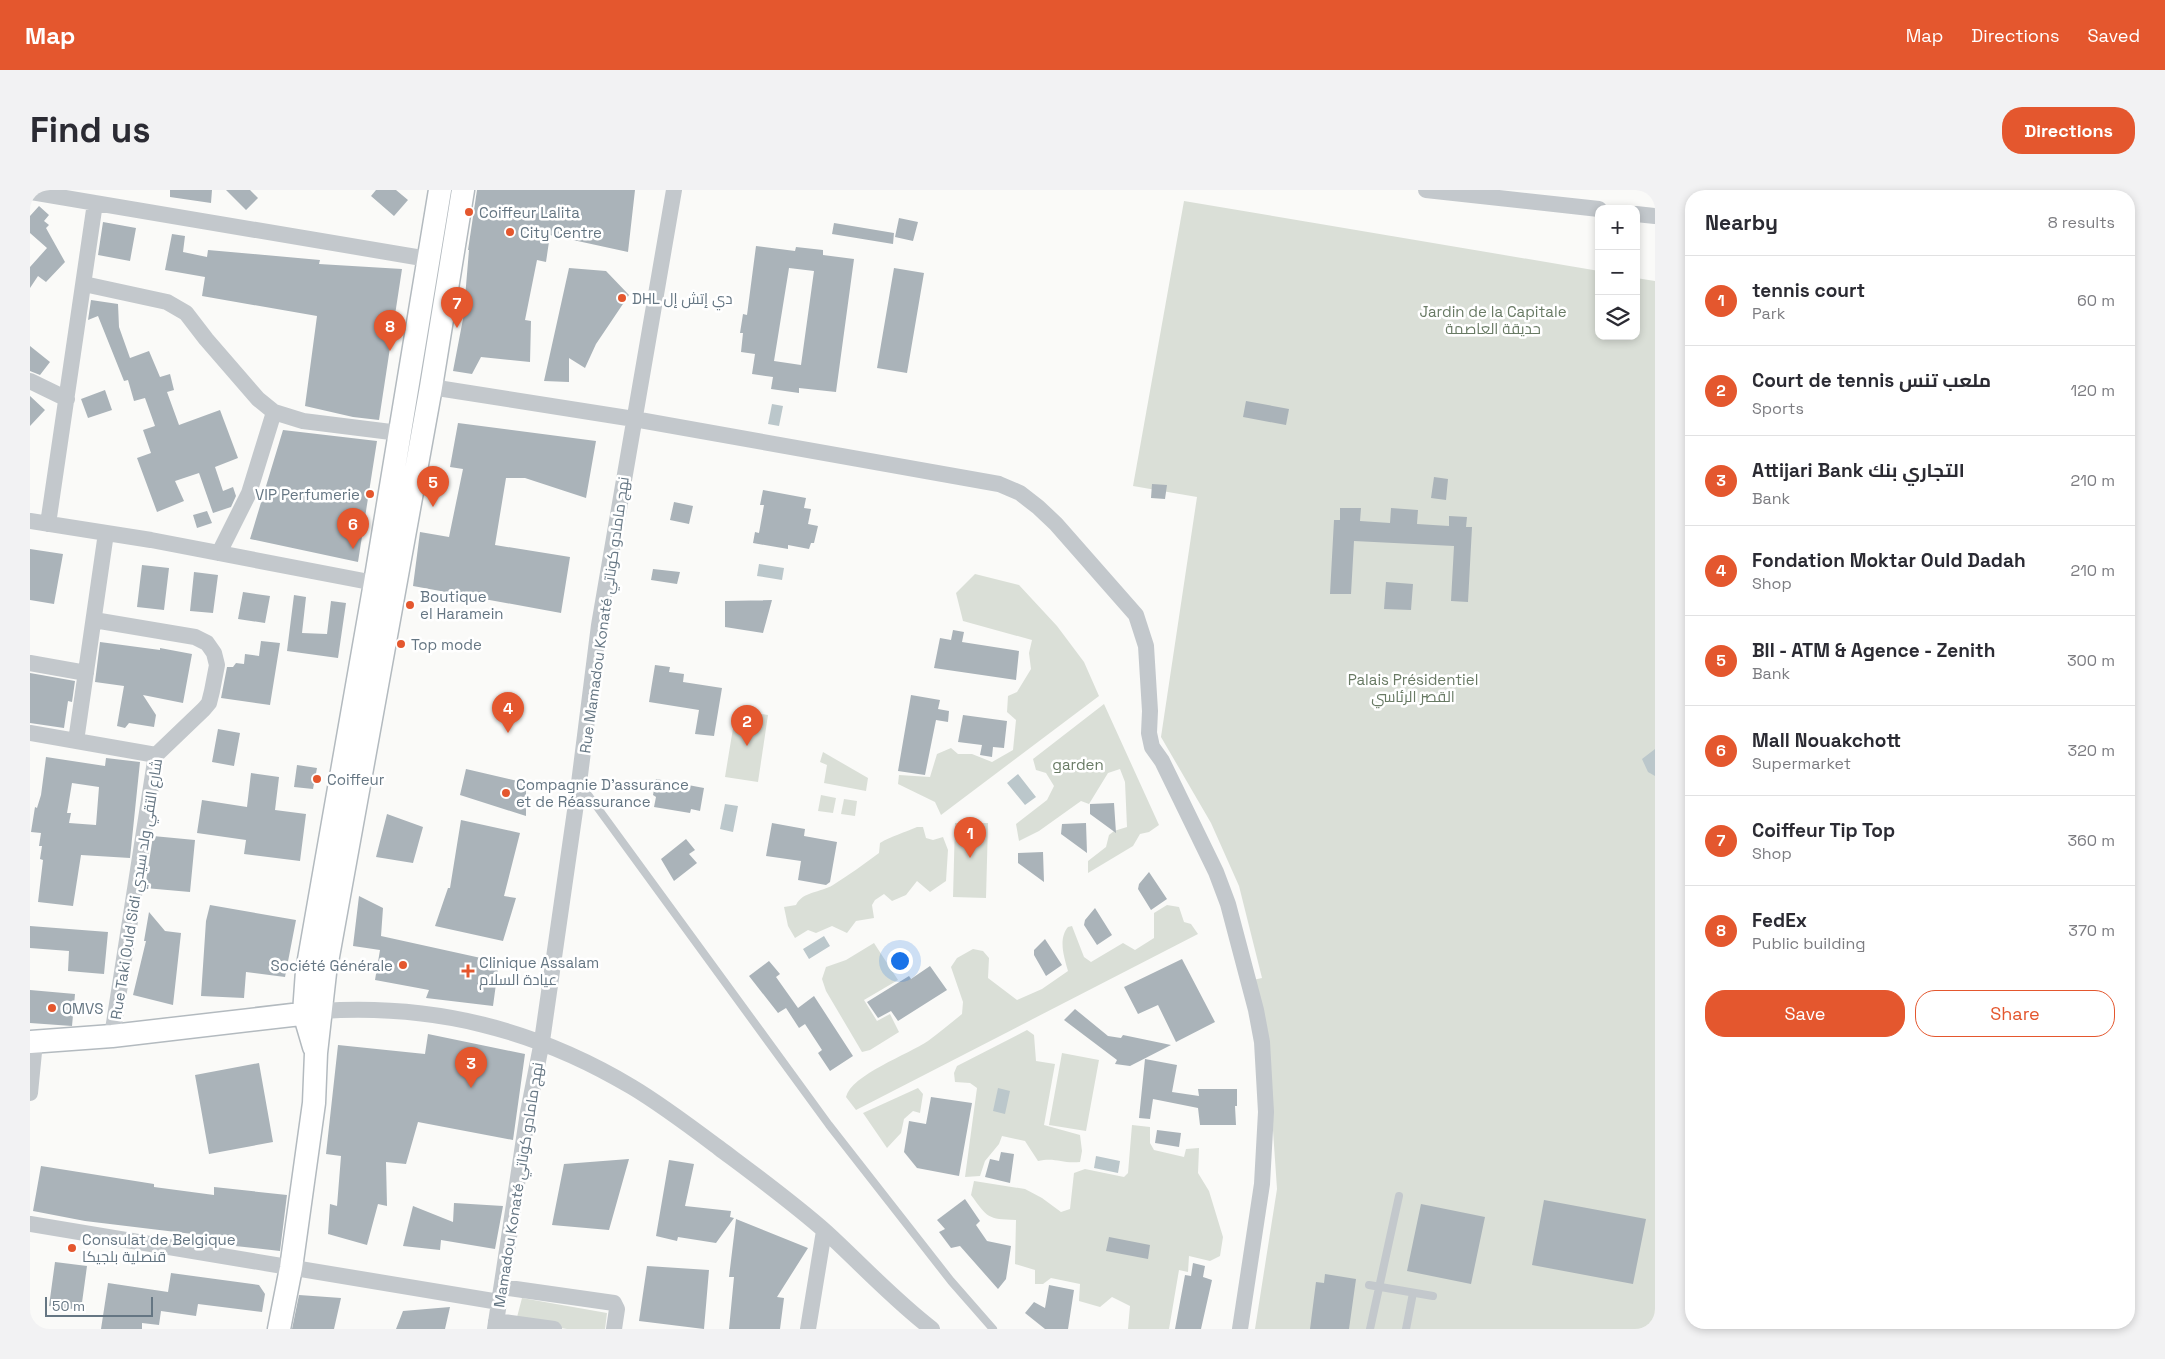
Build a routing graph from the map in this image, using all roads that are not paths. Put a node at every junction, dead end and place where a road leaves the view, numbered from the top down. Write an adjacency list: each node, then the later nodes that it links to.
1 (440, 190): 11 (street)
2 (463, 190): 14 (street)
3 (674, 190): 17 (street, Rue Mamadou Konaté نهج مامادو كوناتي)
4 (1426, 190): 6 (street)
5 (30, 192): 7 (street)
6 (1529, 195): 8 (street)
7 (95, 203): 11 (street); 12 (street)
8 (1595, 208)
9 (1640, 214): 10 (street)
10 (1655, 216)
11 (428, 259): 18 (street)
12 (84, 284): 15 (street); 16 (street)
13 (30, 381): 15 (street)
14 (431, 387): 17 (street); 23 (street)
15 (67, 399): 20 (street)
16 (274, 412): 18 (street); 22 (street)
17 (634, 419): 30 (street, Rue Mamadou Konaté نهج مامادو كوناتي); 52 (street)
18 (399, 433): 23 (street)
19 (30, 521): 20 (street)
20 (48, 524): 21 (street)
21 (106, 533): 22 (street); 24 (street)
22 (219, 553): 23 (street)
23 (384, 585): 31 (street)
24 (94, 620): 26 (street); 29 (street, Rue Taki Ould Sidi شارع التقي ولد سيدي)
25 (30, 663): 26 (street)
26 (86, 673): 28 (street)
27 (30, 733): 28 (street)
28 (76, 741): 29 (street)
29 (156, 754): 32 (street, Rue Taki Ould Sidi شارع التقي ولد سيدي)
30 (580, 783): 34 (street, Rue Mamadou Konaté نهج مامادو كوناتي); 51 (lane)
31 (313, 1012): 32 (street); 34 (street); 39 (street)
32 (112, 1036): 33 (street)
33 (32, 1042): 35 (street)
34 (542, 1042): 38 (street); 43 (street, Mamadou Konaté نهج مامادو كوناتي)
35 (30, 1093)
36 (1399, 1196): 41 (lane)
37 (30, 1224): 39 (street)
38 (824, 1231): 49 (street); 50 (street)
39 (291, 1268): 43 (street); 46 (street)
40 (1369, 1285): 41 (lane)
41 (1378, 1286): 42 (lane); 53 (lane)
42 (1413, 1293): 44 (lane); 54 (lane)
43 (501, 1294): 45 (street, Mamadou Konaté نهج مامادو كوناتي); 48 (street)
44 (1433, 1296)
45 (496, 1325): 47 (street)
46 (279, 1329)
47 (554, 1329)
48 (614, 1329)
49 (808, 1329)
50 (932, 1329)
51 (993, 1329)
52 (1240, 1329)
53 (1370, 1329)
54 (1406, 1329)

